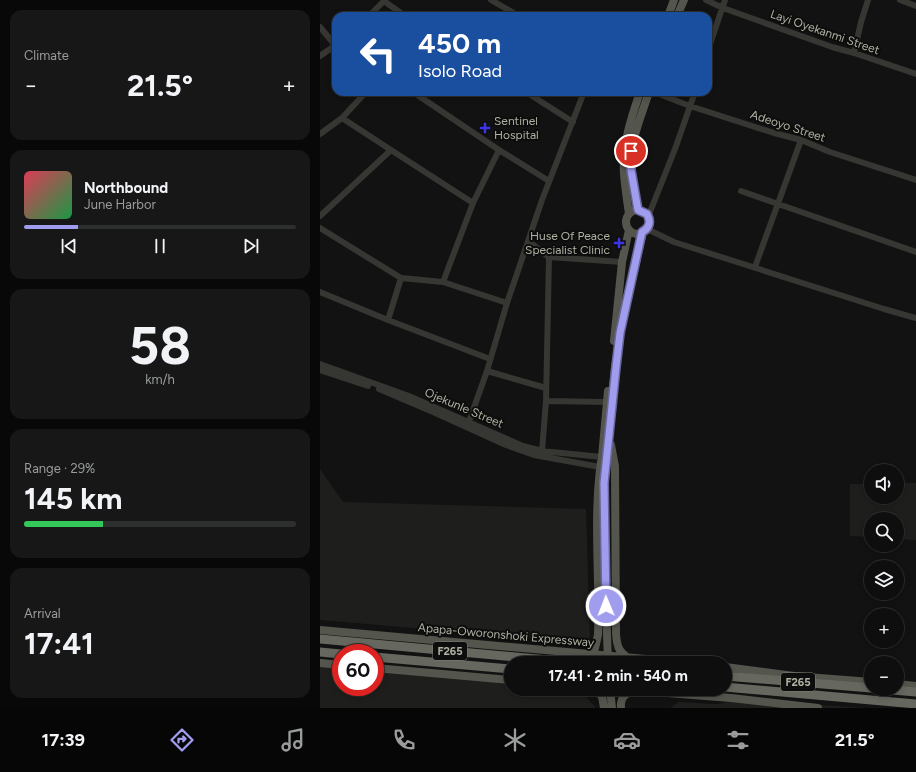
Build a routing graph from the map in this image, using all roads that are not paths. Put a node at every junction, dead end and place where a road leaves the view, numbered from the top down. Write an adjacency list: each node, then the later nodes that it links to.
1 (384, 0): 11 (street); 12 (street)
2 (491, 0): 13 (street)
3 (706, 0): 10 (street, Layi Oyekanmi Street)
4 (726, 0): 10 (street)
5 (868, 0): 19 (street)
6 (900, 0): 9 (street)
7 (671, 1): 8 (street); 14 (main road)
8 (682, 3)
9 (916, 6)
10 (723, 8): 16 (street); 19 (street, Layi Oyekanmi Street)
11 (373, 12)
12 (400, 12)
13 (512, 12)
14 (669, 12)
15 (320, 27): 17 (street)
16 (712, 39)
17 (332, 41)
18 (332, 47): 20 (street)
19 (854, 53): 21 (street, Layi Oyekanmi Street)
20 (320, 56)
21 (916, 74)
22 (362, 96): 31 (street)
23 (419, 96): 36 (street)
24 (532, 96): 32 (street)
25 (583, 96): 32 (street)
26 (639, 96): 43 (main road)
27 (648, 96): 42 (main road)
28 (664, 96): 30 (street, Adeoyo Street)
29 (694, 96): 30 (street)
30 (690, 106): 34 (street, Adeoyo Street); 45 (street)
31 (342, 118): 33 (street); 35 (street)
32 (573, 122): 38 (street)
33 (320, 134)
34 (801, 140): 37 (street, Adeoyo Street); 41 (street)
35 (391, 150): 40 (street); 44 (street)
36 (499, 150): 38 (street); 40 (street)
37 (916, 180)
38 (548, 181): 49 (street)
39 (741, 191): 41 (street)
40 (473, 204): 55 (street)
41 (778, 204): 50 (street); 53 (street)
42 (638, 210): 43 (main road); 45 (main road)
43 (629, 214): 47 (main road)
44 (320, 216)
45 (648, 217): 48 (main road)
46 (320, 228): 54 (street)
47 (629, 230): 48 (main road); 52 (main road)
48 (645, 230): 53 (street); 68 (main road)
49 (528, 241): 51 (street); 57 (street)
50 (916, 252)
51 (550, 257): 52 (street); 64 (street)
52 (622, 262): 66 (main road)
53 (755, 267): 58 (street)
54 (402, 278): 55 (street); 59 (street)
55 (443, 282): 57 (street)
56 (320, 292): 59 (street)
57 (507, 303): 60 (street)
58 (916, 318)
59 (388, 320): 60 (street)
60 (490, 359): 63 (street)
61 (320, 364): 67 (street, Ojekunle Street)
62 (320, 370): 67 (street, Ojekunle Street)
63 (487, 371): 64 (street); 67 (street)
64 (546, 388): 65 (street)
65 (546, 401): 66 (street); 69 (street)
66 (607, 402): 70 (main road)
67 (468, 424): 69 (street, Ojekunle Street); 71 (street, Ojekunle Street)
68 (609, 435): 72 (main road); 81 (main road)
69 (542, 451): 70 (street, Ojekunle Street)
70 (602, 457): 71 (main road); 72 (main road)
71 (600, 467): 77 (main road)
72 (604, 483): 79 (main road, bridge)
73 (320, 630): 77 (main road, Apapa-Oworonshoki Expressway)
74 (320, 639): 78 (highway, Apapa-Oworonshoki Expressway / F265)
75 (320, 652): 76 (highway)
76 (332, 653)
77 (589, 655): 80 (main road, Apapa-Oworonshoki Expressway)
78 (504, 656)
79 (608, 656)
80 (608, 656)
81 (626, 656)
82 (384, 658): 85 (highway, F265)
83 (320, 664): 84 (main road)
84 (332, 665)
85 (504, 668)
86 (732, 668): 90 (main road)
87 (384, 669): 89 (main road)
88 (732, 677): 93 (highway, F265)
89 (504, 679)
90 (864, 681)
91 (904, 685): 92 (main road)
92 (916, 686)
93 (864, 687)
94 (732, 688): 101 (highway, F265)
95 (904, 691): 96 (highway)
96 (916, 692)
97 (602, 696): 102 (main road)
98 (611, 696): 103 (main road)
99 (624, 696): 104 (main road)
100 (708, 696): 105 (main road)
101 (916, 704)
102 (604, 708)
103 (612, 708)
104 (621, 708)
105 (818, 708)

